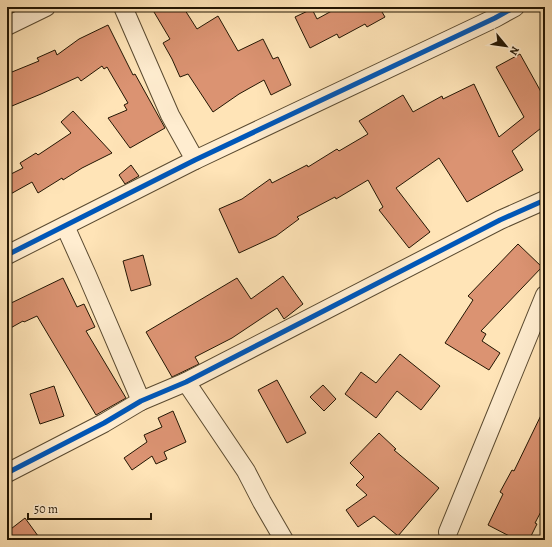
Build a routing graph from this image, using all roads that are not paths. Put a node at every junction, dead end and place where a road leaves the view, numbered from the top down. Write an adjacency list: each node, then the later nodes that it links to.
1 (46, 7): 4 (street)
2 (123, 7): 5 (street)
3 (515, 7): 5 (street)
4 (7, 26)
5 (195, 160): 7 (street)
6 (545, 200): 10 (street)
7 (65, 226): 8 (street); 11 (street)
8 (7, 255)
9 (545, 294): 13 (street)
10 (186, 382): 11 (street); 14 (street)
11 (141, 401): 12 (street)
12 (7, 473)
13 (448, 532)
14 (284, 540)

